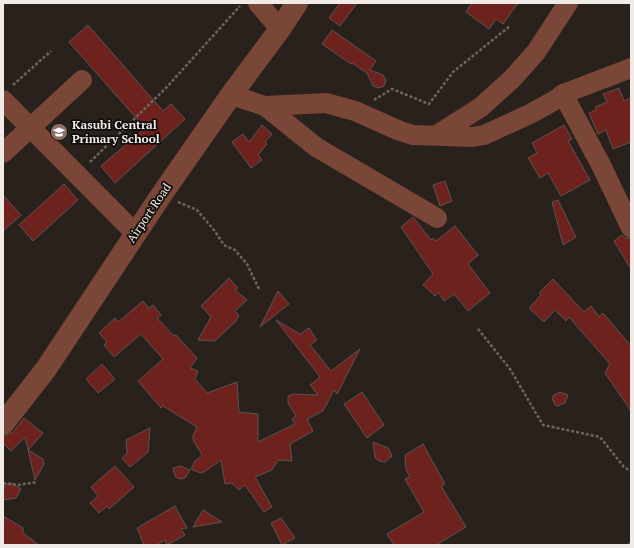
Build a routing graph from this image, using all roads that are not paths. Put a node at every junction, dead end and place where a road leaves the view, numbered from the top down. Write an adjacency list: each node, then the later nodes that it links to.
1 (258, 3): 4 (street)
2 (297, 3): 4 (street, Airport Road)
3 (568, 3): 12 (street)
4 (280, 29): 9 (street, Airport Road)
5 (631, 68): 7 (street)
6 (82, 80): 11 (street)
7 (563, 94): 12 (street); 15 (street)
8 (6, 95): 11 (street)
9 (231, 95): 10 (street); 16 (street, Airport Road)
10 (265, 106): 12 (street); 14 (street)
11 (30, 128): 13 (street); 16 (street)
12 (437, 135)
13 (3, 153)
14 (436, 218)
15 (631, 228)
16 (136, 233): 17 (street, Airport Road)
17 (3, 424)

